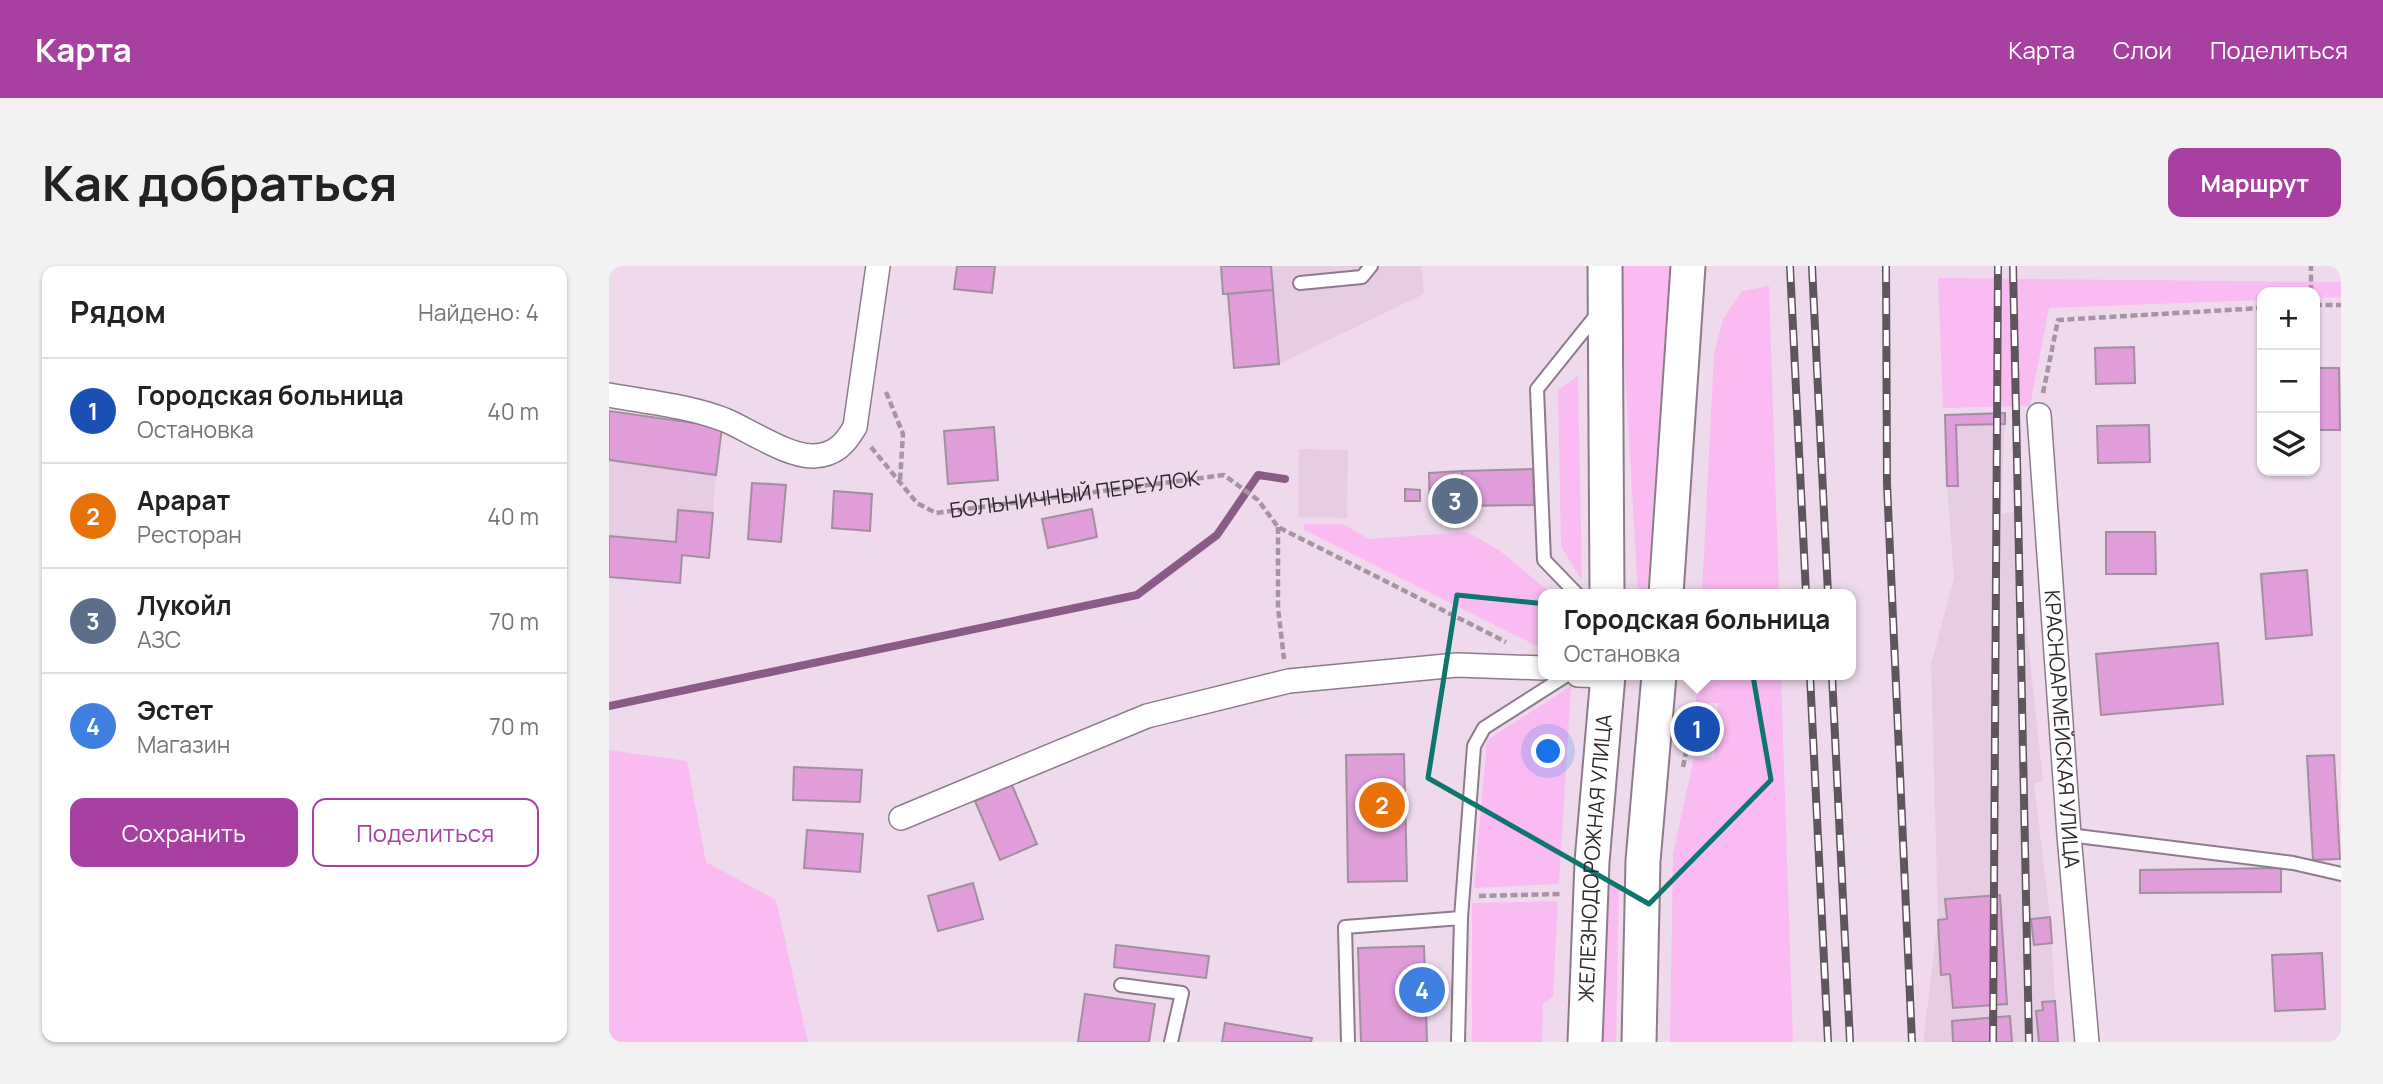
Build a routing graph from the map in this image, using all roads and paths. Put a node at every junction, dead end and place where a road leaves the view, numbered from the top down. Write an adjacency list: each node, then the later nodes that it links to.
1 (878, 266): 12 (street)
2 (1371, 266): 6 (lane)
3 (1605, 266): 8 (main road)
4 (1688, 266): 20 (main road)
5 (2311, 266): 7 (path)
6 (1300, 283)
7 (2311, 287)
8 (1607, 302): 18 (lane); 19 (main road)
9 (2320, 305): 10 (path)
10 (2341, 305)
11 (2257, 308): 14 (path)
12 (865, 354): 15 (street); 16 (path)
13 (609, 395): 15 (street)
14 (2039, 415): 28 (street, КРАСНОАРМЕЙСКАЯ УЛИЦА)
15 (855, 427): 16 (path, БОЛЬНИЧНЫЙ ПЕРЕУЛОК)
16 (900, 482): 17 (path, БОЛЬНИЧНЫЙ ПЕРЕУЛОК)
17 (1277, 527): 21 (path); 26 (path)
18 (1572, 589)
19 (1607, 589)
20 (1666, 589)
21 (1507, 642)
22 (1538, 668): 26 (street)
23 (1559, 680): 31 (lane)
24 (1600, 680): 37 (main road, ЖЕЛЕЗНОДОРОЖНАЯ УЛИЦА)
25 (1659, 680): 38 (main road)
26 (1289, 681): 27 (street)
27 (901, 818)
28 (2069, 835): 29 (lane); 39 (street, КРАСНОАРМЕЙСКАЯ УЛИЦА)
29 (2341, 874)
30 (1566, 894): 31 (path)
31 (1462, 897): 32 (lane)
32 (1461, 918): 35 (lane); 36 (lane)
33 (1121, 985): 34 (lane)
34 (1171, 1042)
35 (1347, 1042)
36 (1458, 1042)
37 (1585, 1042)
38 (1639, 1042)
39 (2087, 1042)

